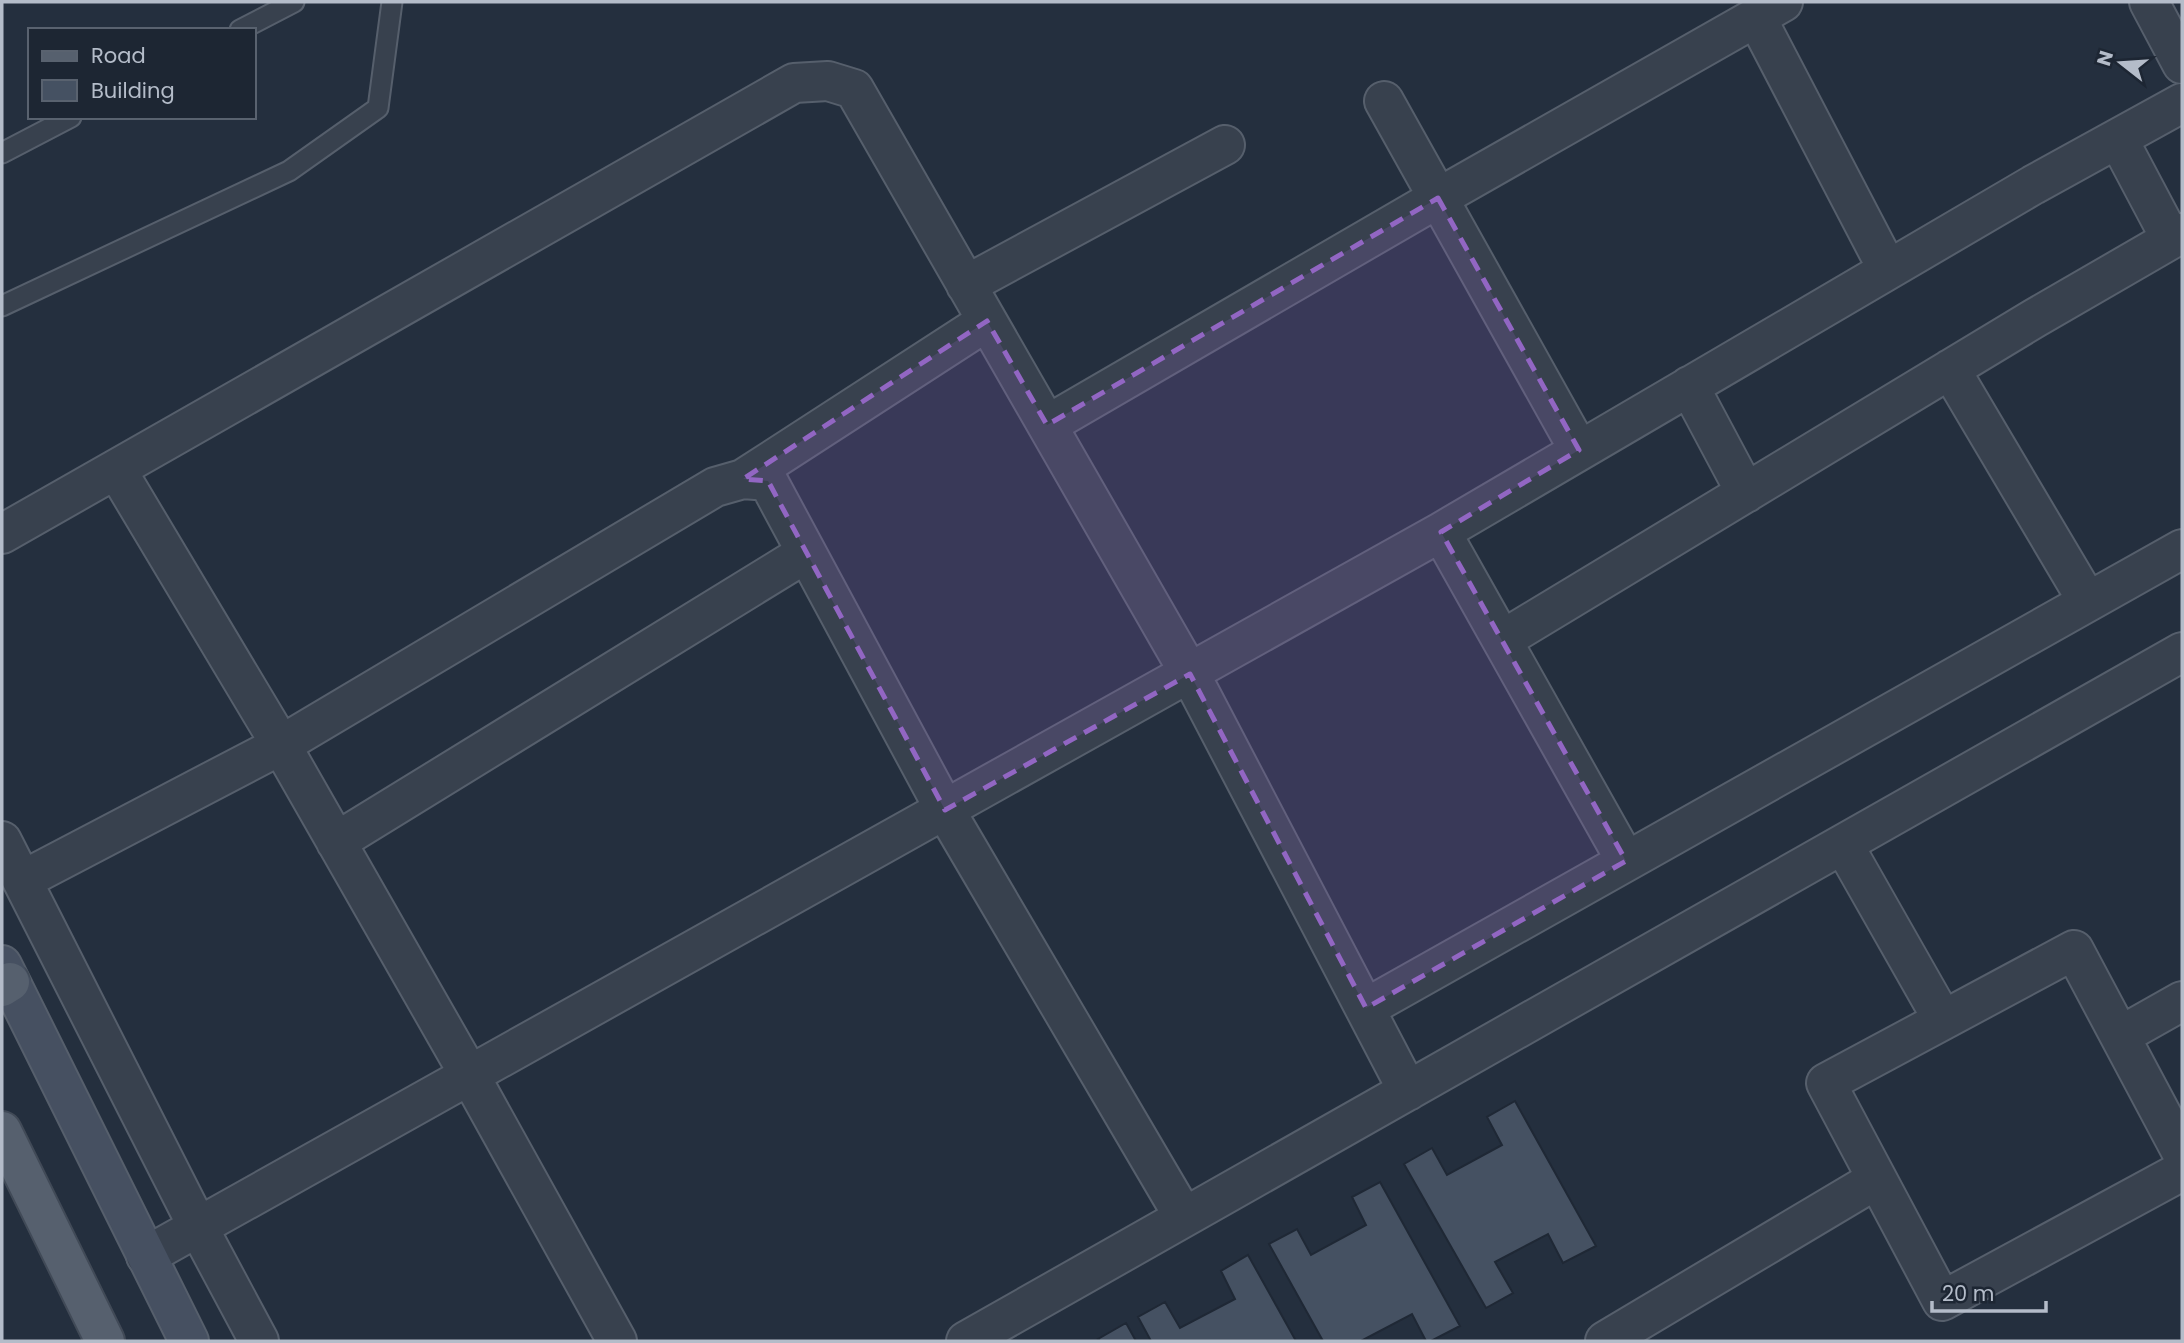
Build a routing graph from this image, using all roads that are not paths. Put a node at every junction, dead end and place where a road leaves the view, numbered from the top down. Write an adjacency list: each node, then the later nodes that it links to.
1 (294, 2): 5 (lane)
2 (392, 2): 17 (lane)
3 (2149, 2): 6 (street)
4 (1770, 9): 13 (street); 15 (street)
5 (244, 28)
6 (2182, 64)
7 (1384, 101): 13 (street)
8 (2182, 103): 10 (street)
9 (67, 119): 12 (lane)
10 (2118, 139): 14 (street); 15 (street)
11 (1225, 145): 16 (street)
12 (2, 153)
13 (1438, 198): 21 (street); 22 (street)
14 (2177, 236): 19 (street)
15 (1888, 270): 20 (street)
16 (966, 285): 18 (street); 23 (street)
17 (2, 306)
18 (987, 321): 21 (street); 24 (street)
19 (1950, 369): 25 (street); 30 (street)
20 (1689, 386): 22 (street); 25 (street)
21 (1047, 425): 33 (street)
22 (1579, 450): 26 (street)
23 (116, 469): 27 (street); 34 (street)
24 (743, 479): 29 (street); 34 (street)
25 (1746, 493): 31 (street)
26 (1441, 532): 31 (street); 33 (street)
27 (2, 534)
28 (2182, 549): 30 (street)
29 (806, 553): 35 (street); 37 (street)
30 (2088, 602): 39 (street)
31 (1502, 640): 39 (street)
32 (2182, 652): 38 (street)
33 (1190, 674): 35 (street); 43 (street)
34 (281, 745): 37 (street); 40 (street)
35 (946, 810): 46 (street); 52 (street)
36 (2, 841): 40 (street)
37 (336, 842): 46 (street)
38 (1843, 844): 44 (street); 47 (street)
39 (1626, 861): 43 (street)
40 (23, 880): 53 (street)
41 (4, 978): 54 (main road)
42 (2182, 1001): 45 (street)
43 (1366, 1008): 47 (street)
44 (1943, 1020): 45 (street); 51 (street)
45 (2120, 1036): 49 (street)
46 (470, 1076): 53 (street); 58 (street)
47 (1408, 1091): 52 (street)
48 (2, 1131): 55 (main road)
49 (2182, 1153)
50 (2182, 1171): 51 (street)
51 (1877, 1179): 60 (street)
52 (1184, 1217): 59 (street)
53 (198, 1227): 54 (street); 57 (street)
54 (146, 1256): 56 (main road)
55 (105, 1341)
56 (189, 1341)
57 (259, 1341)
58 (617, 1341)
59 (965, 1341)
60 (1605, 1341)

